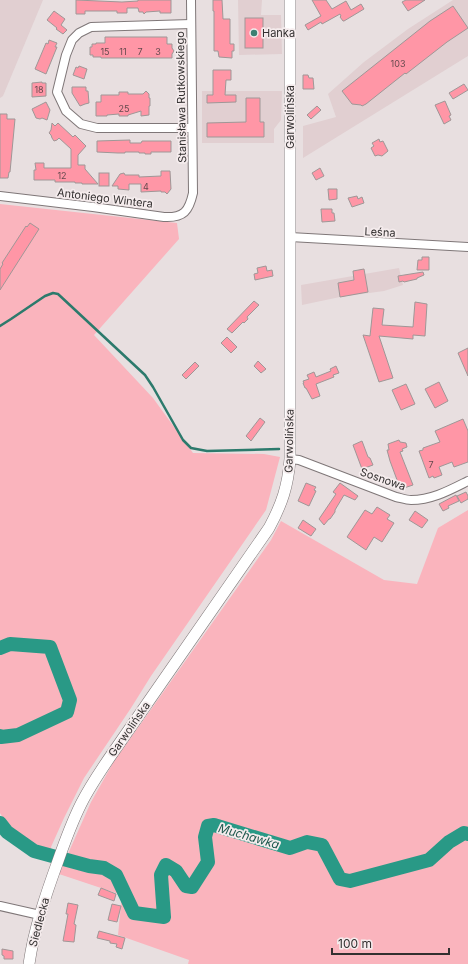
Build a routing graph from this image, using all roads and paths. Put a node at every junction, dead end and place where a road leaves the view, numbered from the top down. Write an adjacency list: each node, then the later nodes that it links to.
1 (191, 0): 3 (street, Stanisława Rutkowskiego)
2 (290, 0): 7 (main road, Garwolińska)
3 (191, 24): 4 (street, Stanisława Rutkowskiego); 4 (street)
4 (192, 128): 5 (street, Stanisława Rutkowskiego)
5 (193, 193): 6 (street, Antoniego Wintera)
6 (0, 196)
7 (290, 237): 8 (street, Leśna); 9 (main road, Garwolińska)
8 (468, 247)
9 (290, 459): 10 (street, Sosnowa); 11 (main road, Garwolińska)
10 (468, 481)
11 (51, 880): 13 (main road, Siedlecka)
12 (0, 906): 13 (street)
13 (40, 915): 14 (main road, Siedlecka)
14 (28, 964)

